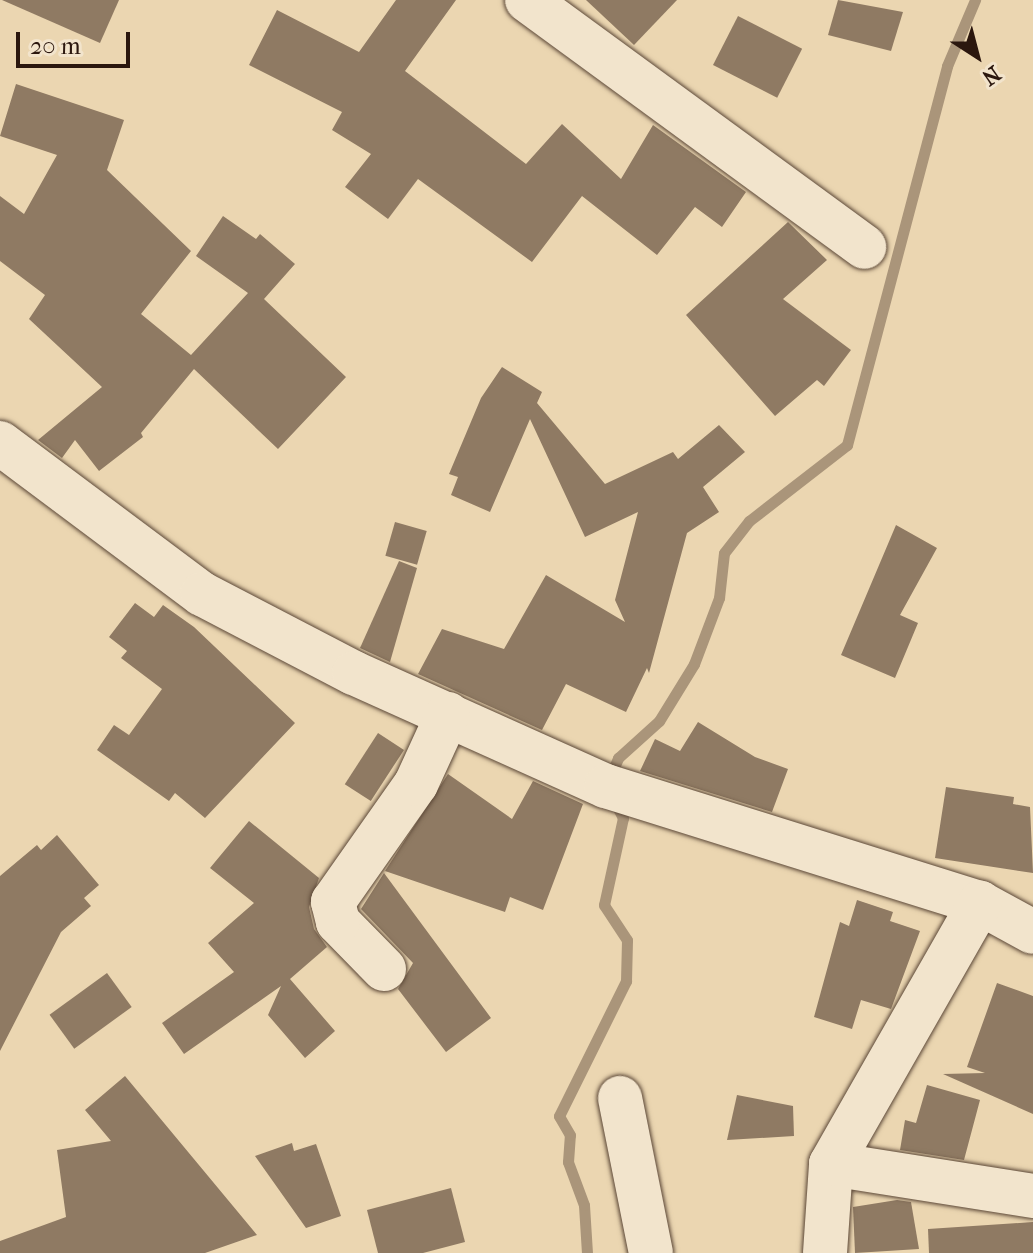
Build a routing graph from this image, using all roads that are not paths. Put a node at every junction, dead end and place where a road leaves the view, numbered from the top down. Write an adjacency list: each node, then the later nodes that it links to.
1 (527, 0): 2 (street)
2 (864, 247)
3 (0, 443): 4 (street)
4 (448, 714): 5 (street); 7 (street)
5 (980, 903): 6 (street); 9 (street)
6 (1033, 932)
7 (384, 969)
8 (620, 1098): 11 (street)
9 (831, 1164): 10 (street); 12 (street)
10 (1033, 1196)
11 (651, 1253)
12 (825, 1253)

